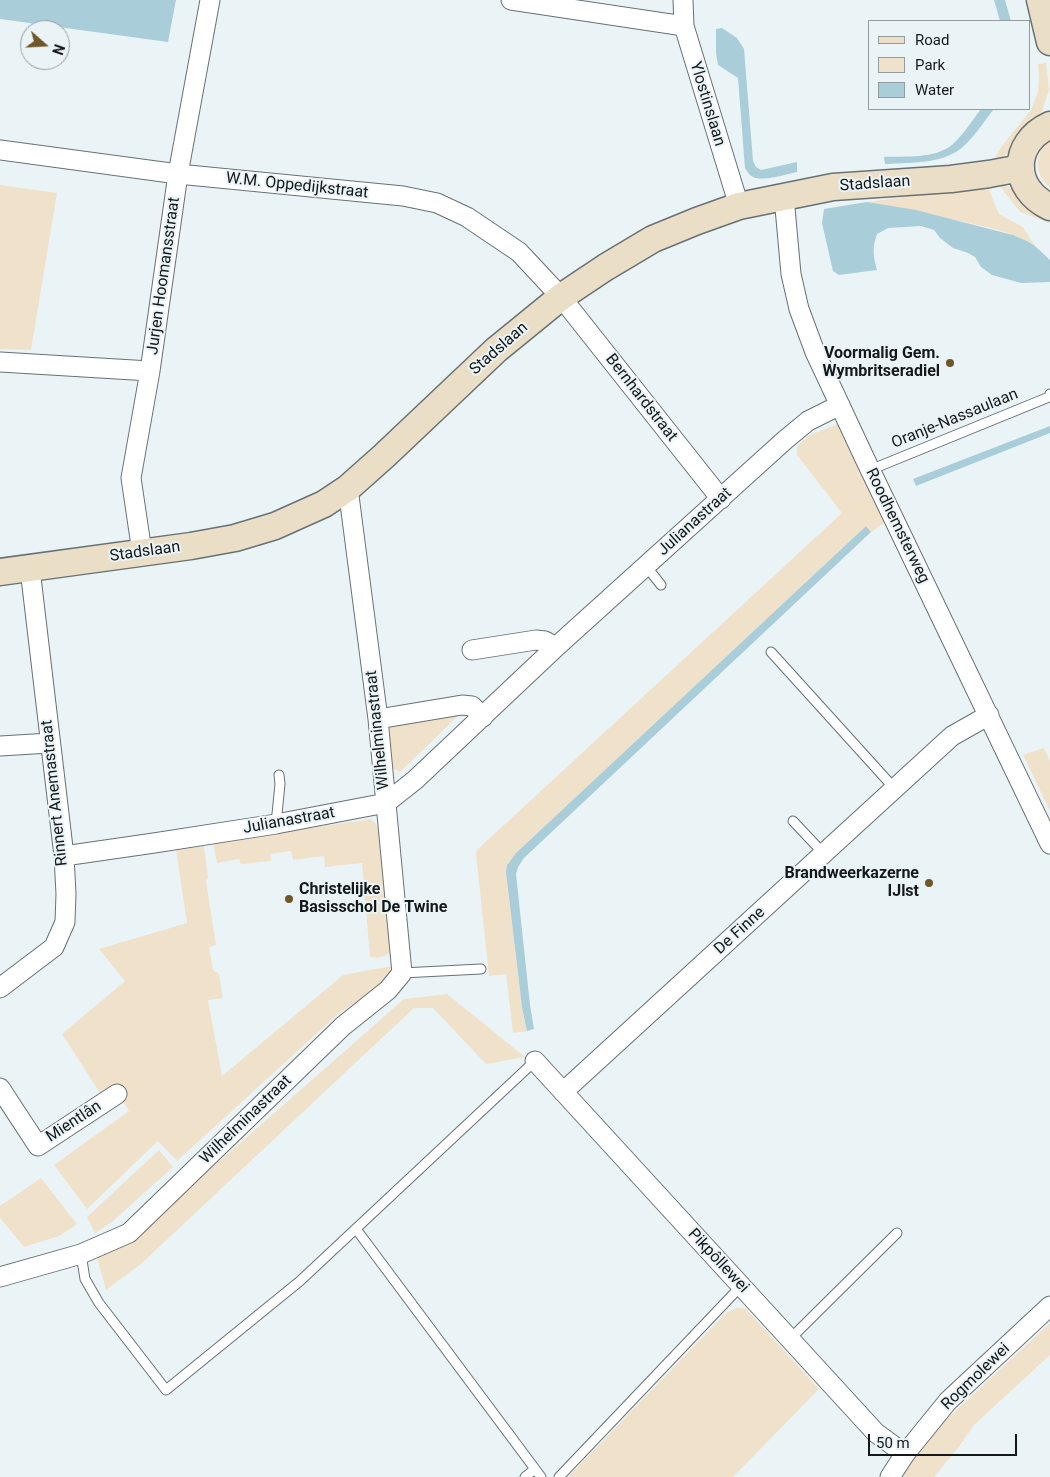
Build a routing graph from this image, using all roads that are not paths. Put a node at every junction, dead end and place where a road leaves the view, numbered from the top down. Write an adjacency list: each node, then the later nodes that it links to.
1 (210, 0): 10 (street, Jurjen Hoomansstraat)
2 (511, 0): 5 (street)
3 (683, 0): 5 (street, Ylostinslaan)
4 (1040, 0): 6 (street)
5 (684, 26): 12 (street, Ylostinslaan)
6 (1049, 33)
7 (1050, 125): 9 (street)
8 (0, 150): 10 (street, W.M. Oppedijkstraat)
9 (1021, 168): 11 (street, Stadslaan); 13 (street)
10 (178, 174): 14 (street, W.M. Oppedijkstraat); 16 (street, Jurjen Hoomansstraat)
11 (784, 197): 12 (street, Stadslaan); 18 (street, Roodhemsterweg)
12 (739, 206): 14 (street, Stadslaan)
13 (1050, 208)
14 (561, 297): 20 (street, Stadslaan); 21 (street, Bernhardstraat)
15 (0, 362): 16 (street)
16 (150, 371): 22 (street, Jurjen Hoomansstraat)
17 (1050, 394): 19 (lane, Oranje-Nassaulaan)
18 (840, 405): 19 (street, Roodhemsterweg); 21 (street, Julianastraat)
19 (870, 470): 30 (street, Roodhemsterweg)
20 (348, 488): 22 (street, Stadslaan); 32 (street, Wilhelminastraat)
21 (721, 499): 23 (street, Julianastraat)
22 (142, 552): 24 (street, Stadslaan)
23 (646, 566): 26 (lane); 27 (street, Julianastraat)
24 (30, 568): 25 (street, Stadslaan); 33 (street, Rinnert Anemastraat)
25 (0, 572)
26 (661, 585)
27 (556, 647): 28 (street); 31 (street, Julianastraat)
28 (472, 650)
29 (771, 652): 36 (lane)
30 (989, 715): 36 (street, De Finne); 40 (street, Roodhemsterweg)
31 (483, 717): 32 (street); 37 (street, Julianastraat)
32 (378, 719): 37 (street, Wilhelminastraat)
33 (50, 743): 34 (street); 42 (street, Rinnert Anemastraat)
34 (0, 746)
35 (279, 775): 39 (lane)
36 (895, 789): 41 (street, De Finne)
37 (386, 803): 39 (street, Julianastraat); 44 (street, Wilhelminastraat)
38 (793, 821): 41 (lane)
39 (276, 824): 42 (street, Julianastraat)
40 (1050, 844)
41 (824, 855): 48 (street, De Finne)
42 (64, 856): 45 (street, Rinnert Anemastraat)
43 (481, 969): 44 (lane)
44 (402, 973): 52 (street, Wilhelminastraat)
45 (0, 988)
46 (535, 1062): 48 (street, Pikpôllewei); 50 (lane)
47 (0, 1088): 49 (street, Mientlân)
48 (563, 1092): 54 (street, Pikpôllewei)
49 (117, 1094)
50 (356, 1229): 52 (lane); 58 (lane)
51 (897, 1233): 56 (lane)
52 (81, 1254): 53 (street, Wilhelminastraat)
53 (0, 1277)
54 (741, 1286): 56 (street, Pikpôllewei); 60 (lane)
55 (1050, 1306): 57 (street, Rogmolewei)
56 (790, 1339): 57 (street, Pikpôllewei)
57 (905, 1454): 61 (street, Rogmolewei)
58 (538, 1473): 59 (lane)
59 (525, 1477)
60 (559, 1477)
61 (890, 1477)

